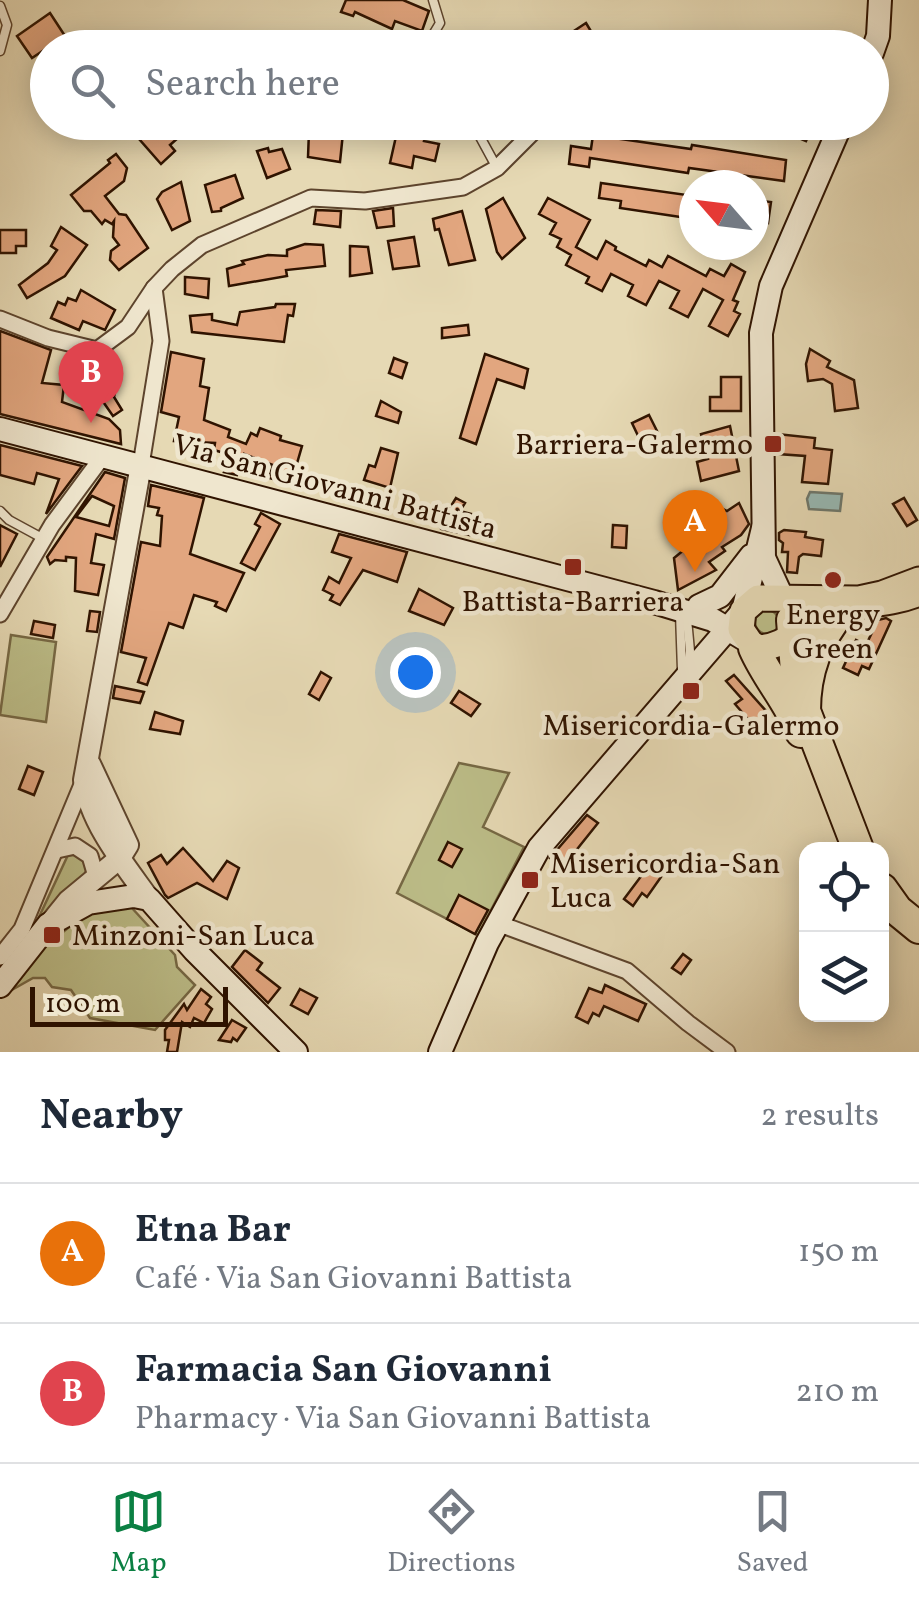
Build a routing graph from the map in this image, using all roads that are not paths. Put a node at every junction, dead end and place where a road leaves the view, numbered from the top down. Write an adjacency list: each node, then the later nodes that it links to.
1 (433, 0): 4 (lane)
2 (880, 0): 5 (main road)
3 (0, 6): 6 (lane)
4 (436, 30)
5 (878, 30)
6 (0, 51)
7 (482, 140): 10 (lane)
8 (525, 140): 10 (street)
9 (834, 140): 17 (main road)
10 (497, 168): 11 (street)
11 (154, 288): 12 (street); 15 (street)
12 (0, 319)
13 (0, 429): 14 (main road, Via San Giovanni Battista)
14 (103, 456): 15 (main road, Via San Giovanni Battista); 18 (street)
15 (141, 465): 21 (main road, Via San Giovanni Battista); 27 (street)
16 (0, 511): 18 (lane)
17 (759, 538): 21 (main road); 23 (main road); 23 (main road)
18 (44, 539): 22 (street)
19 (911, 588): 20 (main road); 23 (main road)
20 (850, 599): 23 (main road); 26 (highway)
21 (678, 610): 23 (main road, Via San Giovanni Battista); 24 (main road); 25 (lane)
22 (0, 614)
23 (771, 620): 24 (main road); 25 (main road); 26 (highway); 29 (highway)
24 (704, 658): 25 (main road)
25 (680, 680): 37 (main road)
26 (805, 711): 30 (highway)
27 (90, 757): 28 (street); 32 (street)
28 (84, 780): 31 (street); 32 (street)
29 (844, 842)
30 (855, 842)
31 (57, 850): 33 (street); 41 (street)
32 (120, 858): 33 (street); 35 (street)
33 (93, 883): 38 (street)
34 (889, 899): 39 (highway)
35 (149, 900): 38 (main road); 43 (main road)
36 (889, 913): 40 (highway)
37 (498, 922): 44 (main road); 45 (street)
38 (48, 925): 42 (main road)
39 (919, 928)
40 (919, 944)
41 (0, 957)
42 (0, 986)
43 (296, 1052)
44 (440, 1052)
45 (727, 1052)

